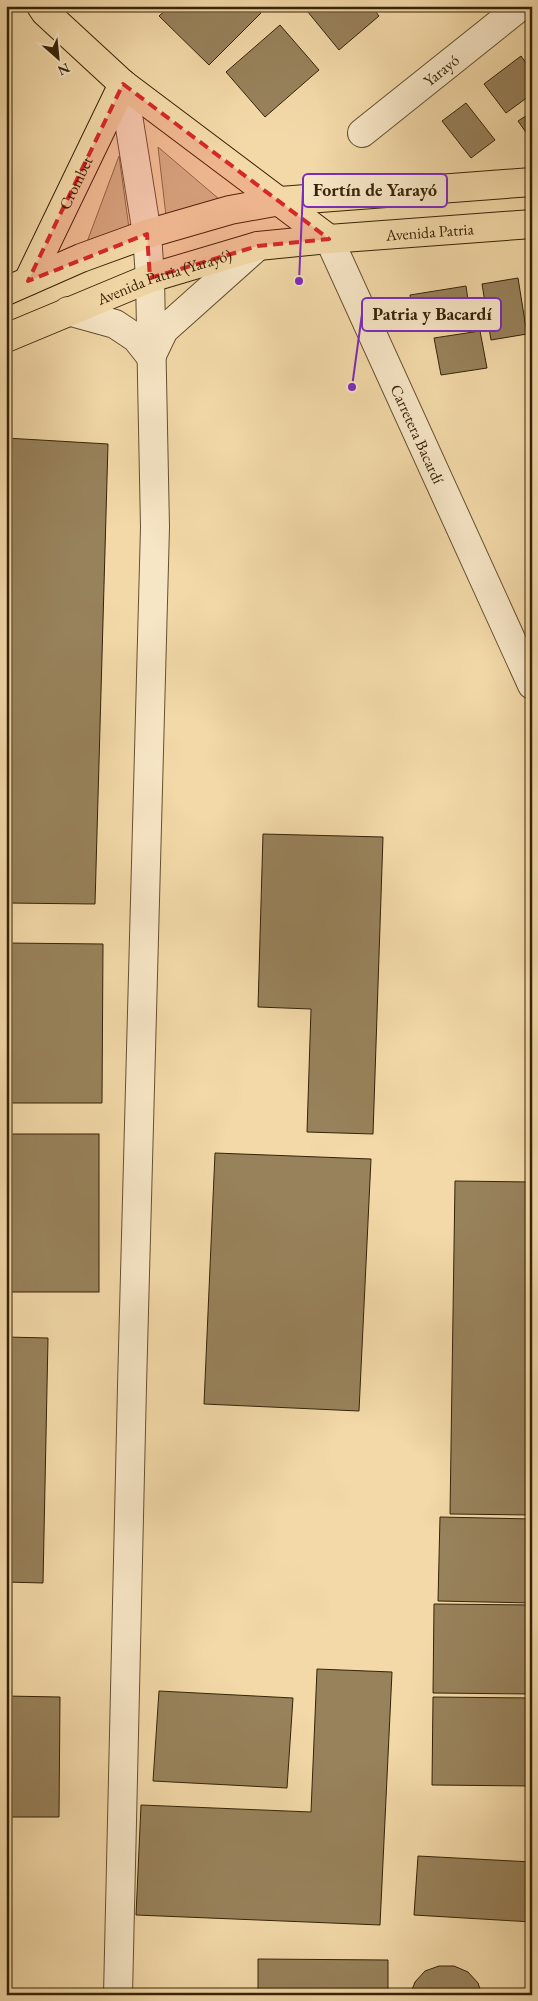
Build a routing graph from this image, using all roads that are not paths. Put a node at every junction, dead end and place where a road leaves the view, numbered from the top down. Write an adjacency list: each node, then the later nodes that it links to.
1 (41, 6): 3 (main road)
2 (521, 6): 4 (street, Yarayó)
3 (123, 84): 6 (main road); 8 (street); 12 (main road, Crombet)
4 (362, 133)
5 (532, 182): 6 (main road)
6 (280, 201): 8 (main road); 9 (main road, Carretera Bacardí)
7 (532, 224): 9 (main road, Avenida Patria)
8 (147, 234): 11 (street); 12 (main road)
9 (329, 239): 10 (main road, Avenida Patria (Yarayó)); 16 (street, Carretera Bacardí)
10 (258, 246): 11 (main road, Avenida Patria (Yarayó)); 15 (street)
11 (150, 278): 13 (main road, Avenida Patria (Yarayó)); 15 (street)
12 (17, 286)
13 (68, 311): 14 (main road, Avenida Patria (Yarayó)); 15 (street)
14 (6, 338)
15 (151, 357): 17 (street)
16 (532, 685)
17 (118, 1995)

